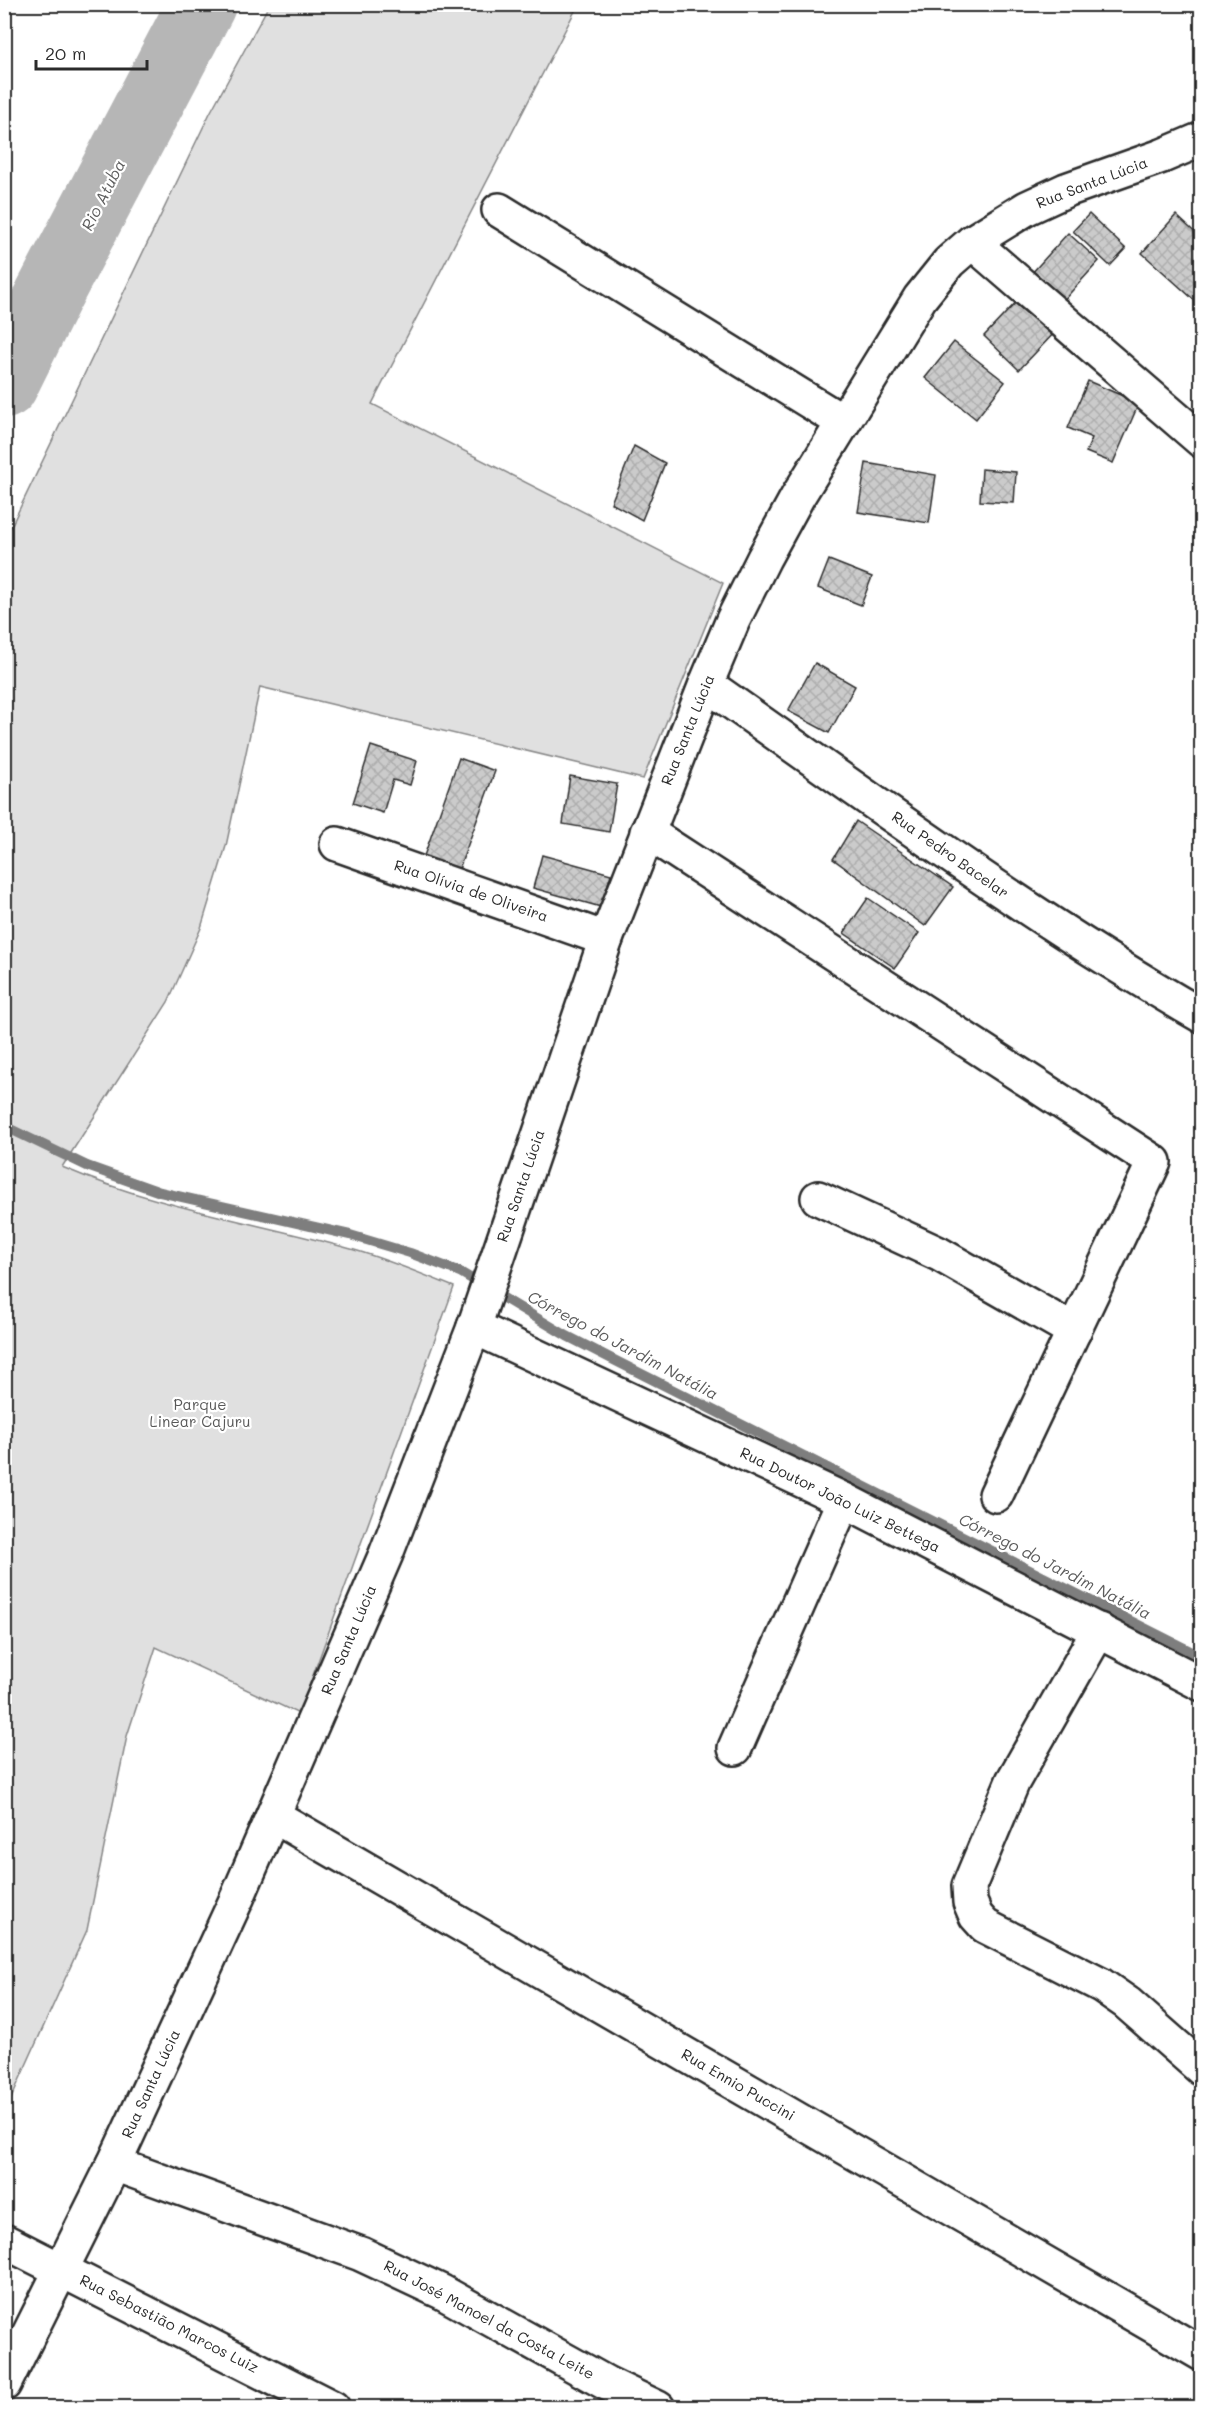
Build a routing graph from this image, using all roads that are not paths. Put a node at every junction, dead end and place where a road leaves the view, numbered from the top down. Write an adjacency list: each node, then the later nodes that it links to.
1 (1202, 139): 3 (street, Rua Santa Lúcia)
2 (499, 210): 4 (street)
3 (972, 242): 4 (street, Rua Santa Lúcia); 5 (street)
4 (843, 422): 6 (street, Rua Santa Lúcia)
5 (1202, 441)
6 (706, 684): 7 (street, Rua Santa Lúcia); 10 (street, Rua Pedro Bacelar)
7 (648, 832): 9 (street, Rua Santa Lúcia); 13 (street)
8 (337, 844): 9 (street, Rua Olívia de Oliveira)
9 (606, 939): 12 (street, Rua Santa Lúcia)
10 (1202, 1016)
11 (818, 1198): 13 (street)
12 (474, 1327): 15 (street, Rua Doutor João Luiz Bettega); 19 (street, Rua Santa Lúcia)
13 (1074, 1331): 14 (street)
14 (996, 1495)
15 (844, 1500): 16 (street, Rua Doutor João Luiz Bettega); 18 (street)
16 (1099, 1630): 17 (street, Rua Doutor João Luiz Bettega); 20 (street)
17 (1202, 1684)
18 (735, 1748)
19 (274, 1816): 21 (street, Rua Santa Lúcia); 24 (street, Rua Ennio Puccini)
20 (1202, 2069)
21 (114, 2164): 23 (street, Rua Santa Lúcia); 27 (street, Rua José Manoel da Costa Leite)
22 (4, 2241): 23 (street, Rua Sebastião Marcos Luiz)
23 (61, 2270): 25 (street, Rua Santa Lúcia); 26 (street, Rua Sebastião Marcos Luiz)
24 (1202, 2354)
25 (4, 2384)
26 (333, 2408)
27 (658, 2408)

